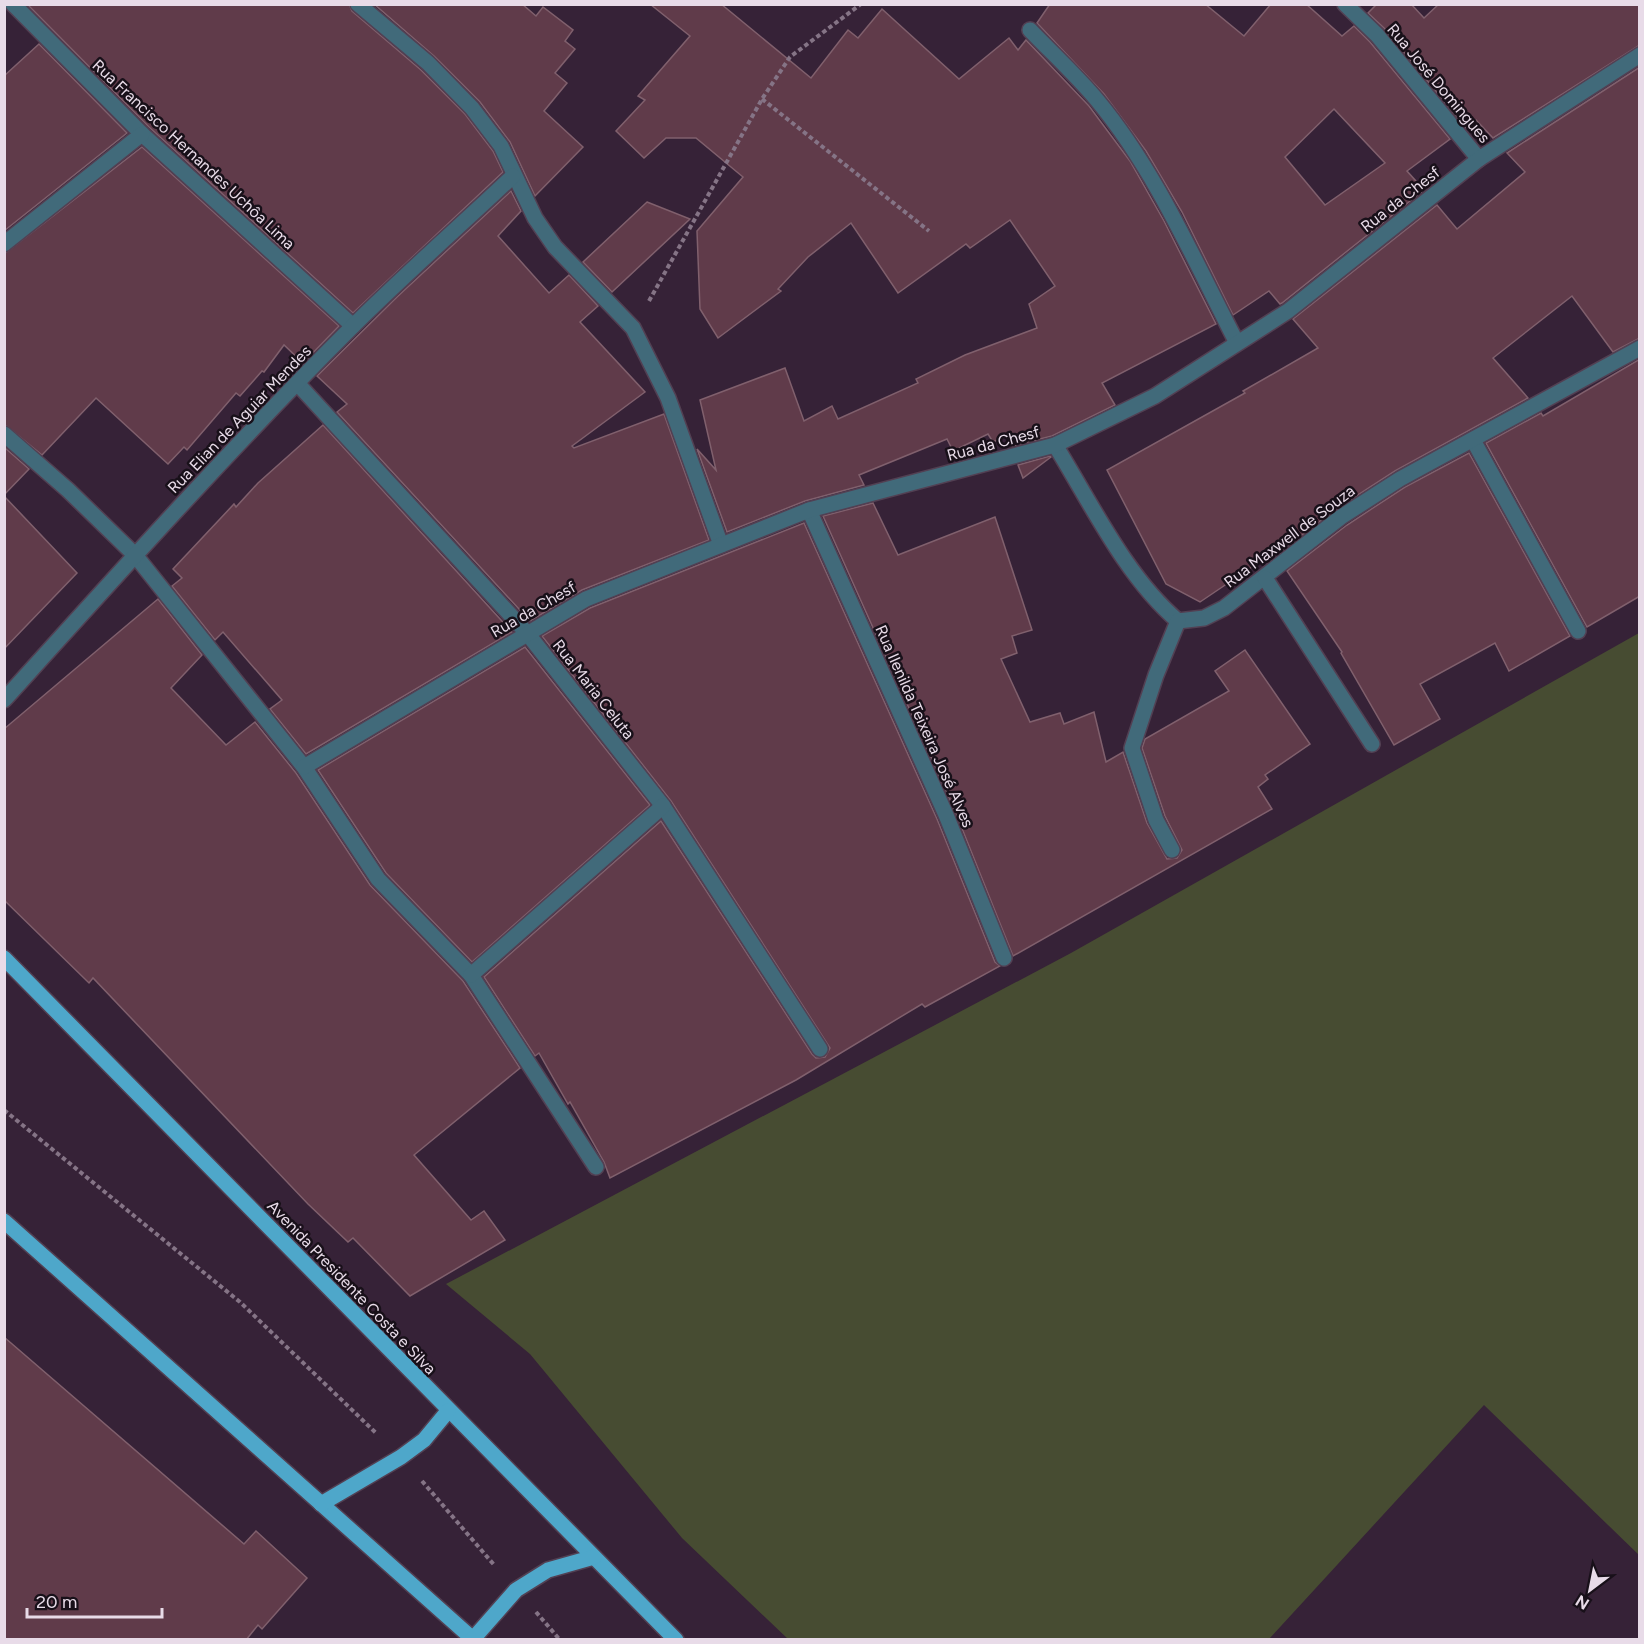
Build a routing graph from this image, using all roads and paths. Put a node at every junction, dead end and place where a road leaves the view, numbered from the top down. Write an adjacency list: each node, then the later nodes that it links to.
1 (13, 4): 8 (street, Rua Francisco Hernandes Uchôa Lima)
2 (358, 4): 10 (street)
3 (861, 4): 7 (path)
4 (1345, 4): 9 (street, Rua José Domingues)
5 (1030, 30): 15 (street)
6 (1640, 55): 9 (street, Rua da Chesf)
7 (762, 99): 11 (path); 14 (path)
8 (142, 134): 12 (street); 13 (street, Rua Francisco Hernandes Uchôa Lima)
9 (1479, 159): 15 (street, Rua da Chesf)
10 (513, 176): 13 (street, Rua Elian de Aguiar Mendes); 14 (street)
11 (929, 231)
12 (4, 244)
13 (353, 326): 17 (street, Rua Elian de Aguiar Mendes)
14 (633, 328): 22 (street)
15 (1236, 341): 20 (street, Rua da Chesf)
16 (1640, 348): 19 (street, Rua Maxwell de Souza)
17 (297, 383): 23 (street, Rua Elian de Aguiar Mendes); 27 (street, Rua Maria Celuta)
18 (4, 434): 23 (street)
19 (1473, 440): 24 (street, Rua Maxwell de Souza); 26 (street)
20 (1055, 445): 21 (street, Rua da Chesf); 25 (street)
21 (809, 510): 22 (street, Rua da Chesf); 34 (street, Rua Ilenilda Teixeira José Alves)
22 (721, 545): 27 (street, Rua da Chesf)
23 (135, 555): 28 (street, Rua Elian de Aguiar Mendes); 30 (street)
24 (1265, 578): 25 (street, Rua Maxwell de Souza); 29 (street)
25 (1178, 621): 32 (street)
26 (1578, 631)
27 (527, 633): 30 (street, Rua da Chesf); 31 (street, Rua Maria Celuta)
28 (4, 700)
29 (1371, 744)
30 (304, 767): 35 (street)
31 (663, 806): 35 (street); 36 (street, Rua Maria Celuta)
32 (1172, 850)
33 (4, 958): 40 (main road, Avenida Presidente Costa e Silva)
34 (1004, 958)
35 (471, 975): 38 (street)
36 (820, 1049)
37 (4, 1110): 41 (path)
38 (597, 1167)
39 (4, 1221): 42 (main road)
40 (448, 1411): 41 (main road); 43 (main road, Avenida Presidente Costa e Silva)
41 (401, 1457): 42 (main road); 44 (path)
42 (321, 1504): 45 (main road)
43 (594, 1557): 44 (main road); 47 (main road, Avenida Presidente Costa e Silva)
44 (516, 1590): 45 (main road); 46 (path)
45 (474, 1639)
46 (560, 1640)
47 (676, 1640)

